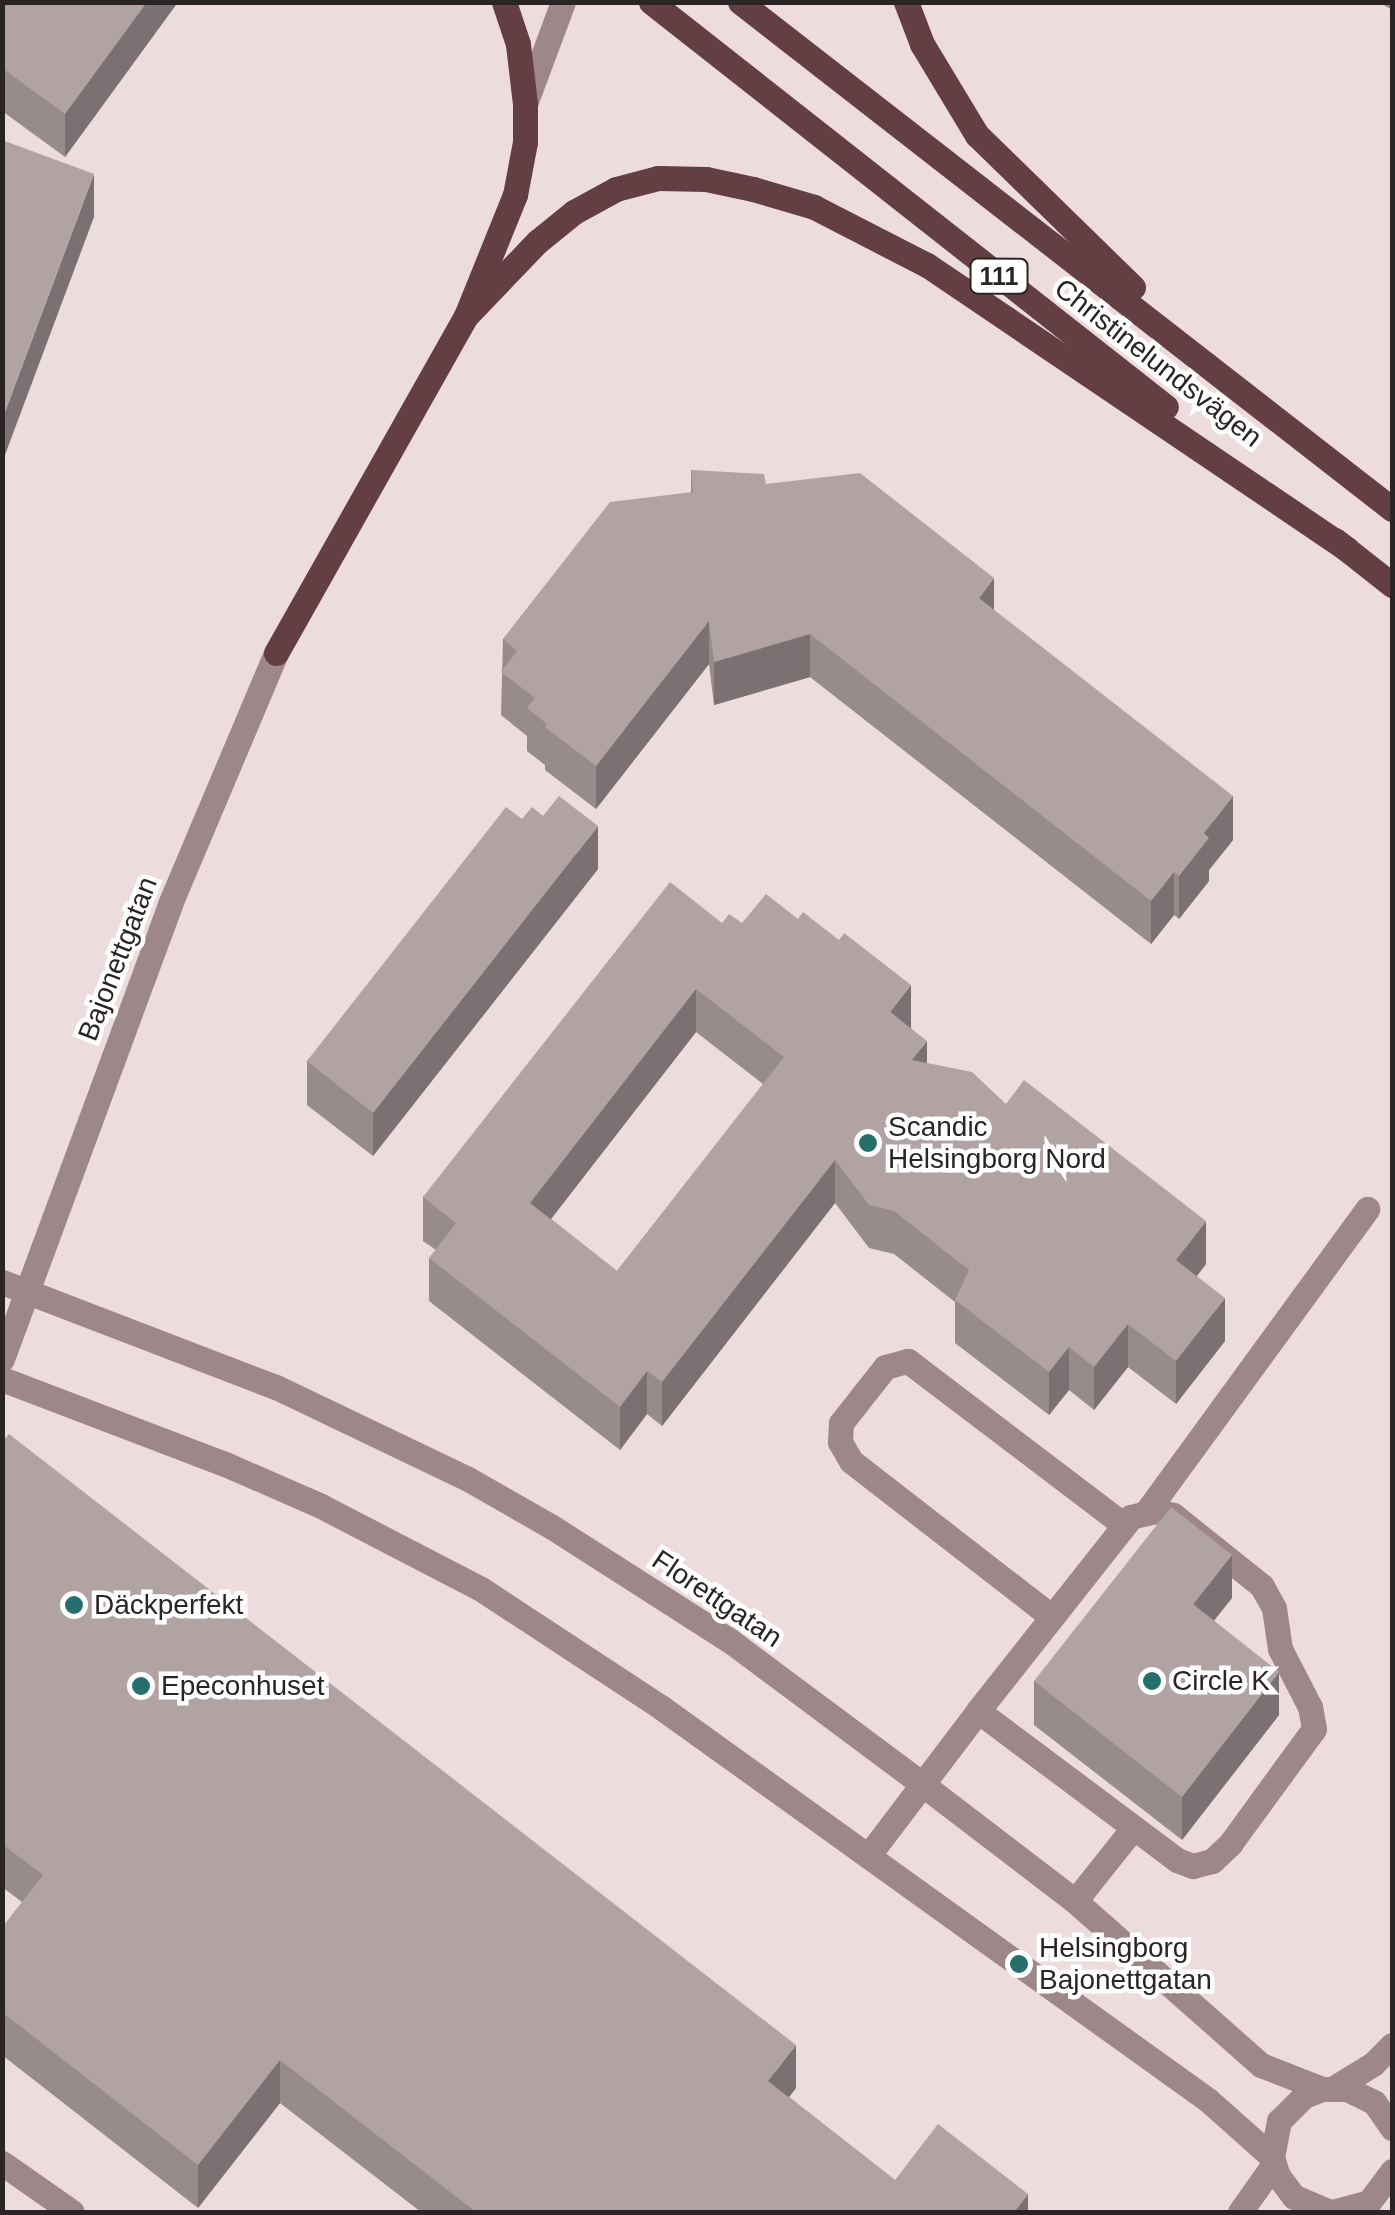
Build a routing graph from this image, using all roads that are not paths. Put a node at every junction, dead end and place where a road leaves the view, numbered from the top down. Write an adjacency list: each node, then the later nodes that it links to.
1 (504, 2): 6 (main road)
2 (563, 2): 6 (street)
3 (650, 2): 10 (main road, Christinelundsvägen / 111)
4 (740, 2): 8 (main road, Christinelundsvägen / 111)
5 (906, 2): 8 (main road)
6 (525, 104): 7 (main road)
7 (466, 316): 10 (main road); 12 (main road)
8 (1246, 393): 9 (main road, Christinelundsvägen / 111)
9 (1392, 509)
10 (1346, 549): 11 (main road, Christinelundsvägen / 111)
11 (1392, 585)
12 (276, 653): 14 (street, Bajonettgatan)
13 (1367, 1209): 17 (street)
14 (14, 1286): 15 (street, Bajonettgatan); 21 (street, Florettgatan)
15 (2, 1359)
16 (2, 1380): 23 (street)
17 (1147, 1511): 18 (street); 22 (street)
18 (1124, 1525): 19 (street); 19 (street)
19 (1052, 1617): 20 (street)
20 (978, 1712): 21 (street); 22 (street)
21 (922, 1784): 23 (street); 24 (street, Florettgatan)
22 (1133, 1828): 24 (street)
23 (868, 1856): 28 (street)
24 (1075, 1900): 26 (street, Florettgatan)
25 (1392, 2044): 26 (street)
26 (1328, 2089): 27 (street, Florettgatan); 28 (street)
27 (1392, 2128)
28 (1273, 2160): 32 (street); 33 (street)
29 (2, 2163): 31 (street)
30 (1388, 2191): 34 (street)
31 (72, 2212)
32 (1240, 2212)
33 (1331, 2212): 34 (street)
34 (1343, 2212)

